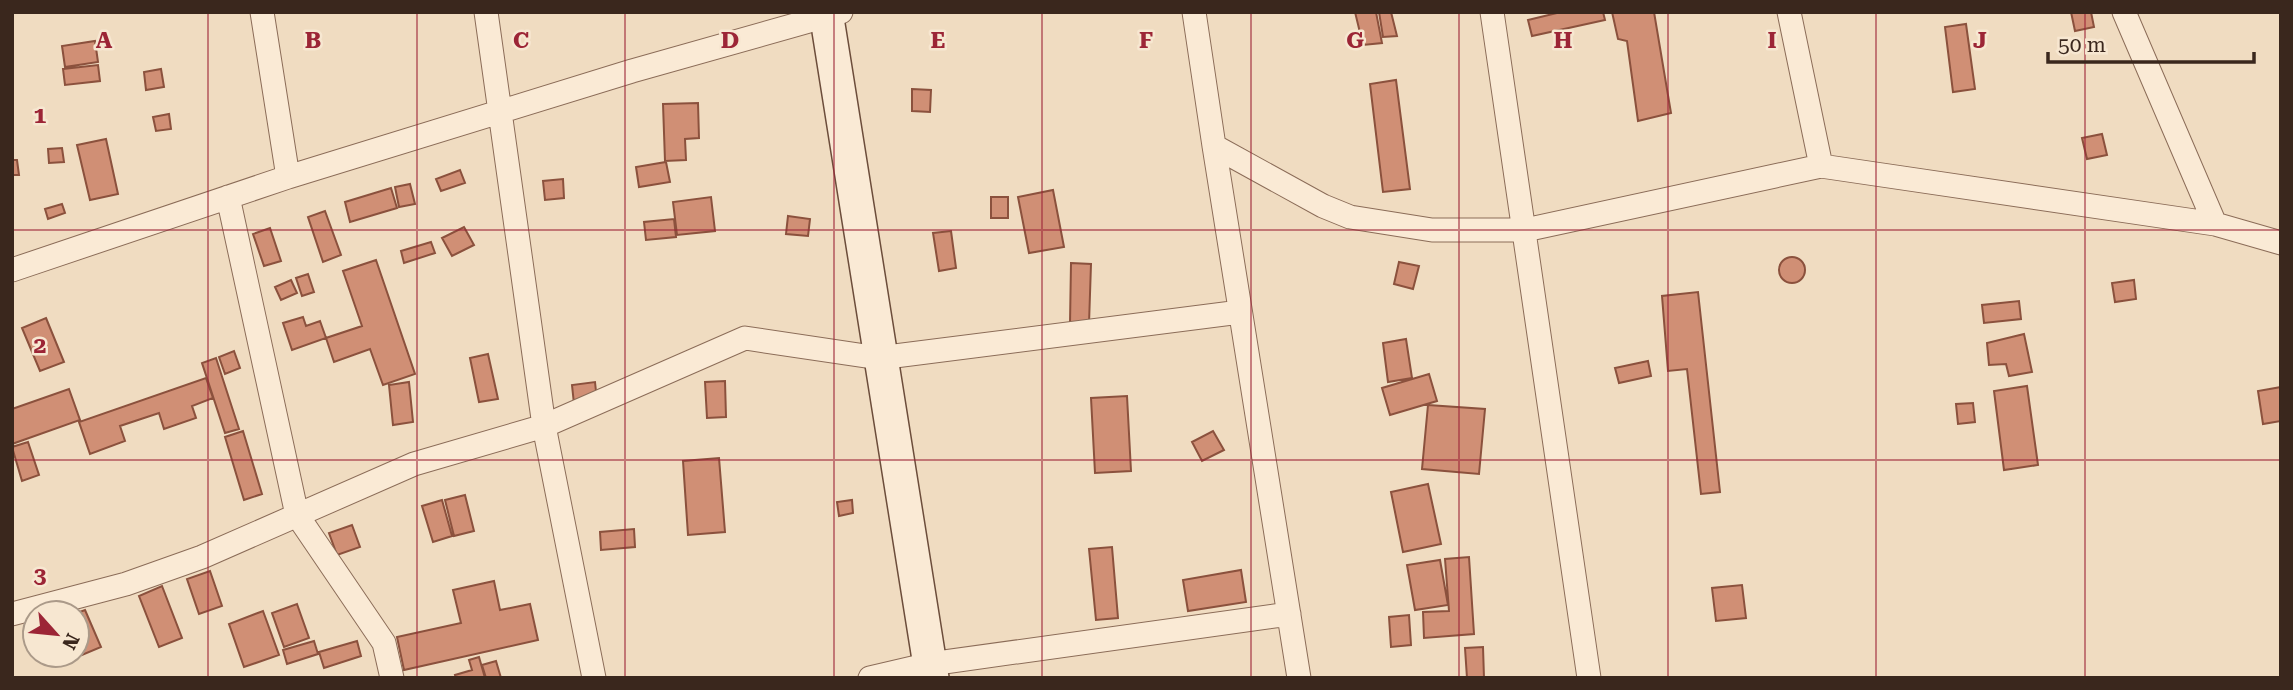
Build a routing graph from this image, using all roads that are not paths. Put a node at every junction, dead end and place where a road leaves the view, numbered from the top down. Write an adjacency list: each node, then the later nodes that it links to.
1 (262, 12): 11 (street)
2 (486, 12): 8 (street)
3 (1194, 12): 9 (street)
4 (1492, 12): 14 (street)
5 (1789, 12): 10 (street)
6 (2124, 12): 13 (street)
7 (831, 14): 8 (street); 18 (street)
8 (500, 112): 11 (street); 19 (street)
9 (1214, 146): 14 (street); 17 (street)
10 (1821, 166): 13 (street); 14 (street)
11 (289, 177): 12 (street)
12 (228, 197): 16 (street); 20 (street)
13 (2215, 223): 15 (street)
14 (1525, 230): 28 (street)
15 (2281, 243)
16 (12, 270)
17 (1240, 312): 18 (street); 22 (street)
18 (879, 358): 19 (street); 23 (street)
19 (544, 426): 20 (street); 25 (street)
20 (297, 515): 21 (street); 24 (street)
21 (12, 614)
22 (1289, 614): 23 (street); 27 (street)
23 (931, 671): 26 (street)
24 (392, 678)
25 (594, 678)
26 (870, 678)
27 (1299, 678)
28 (1589, 678)

